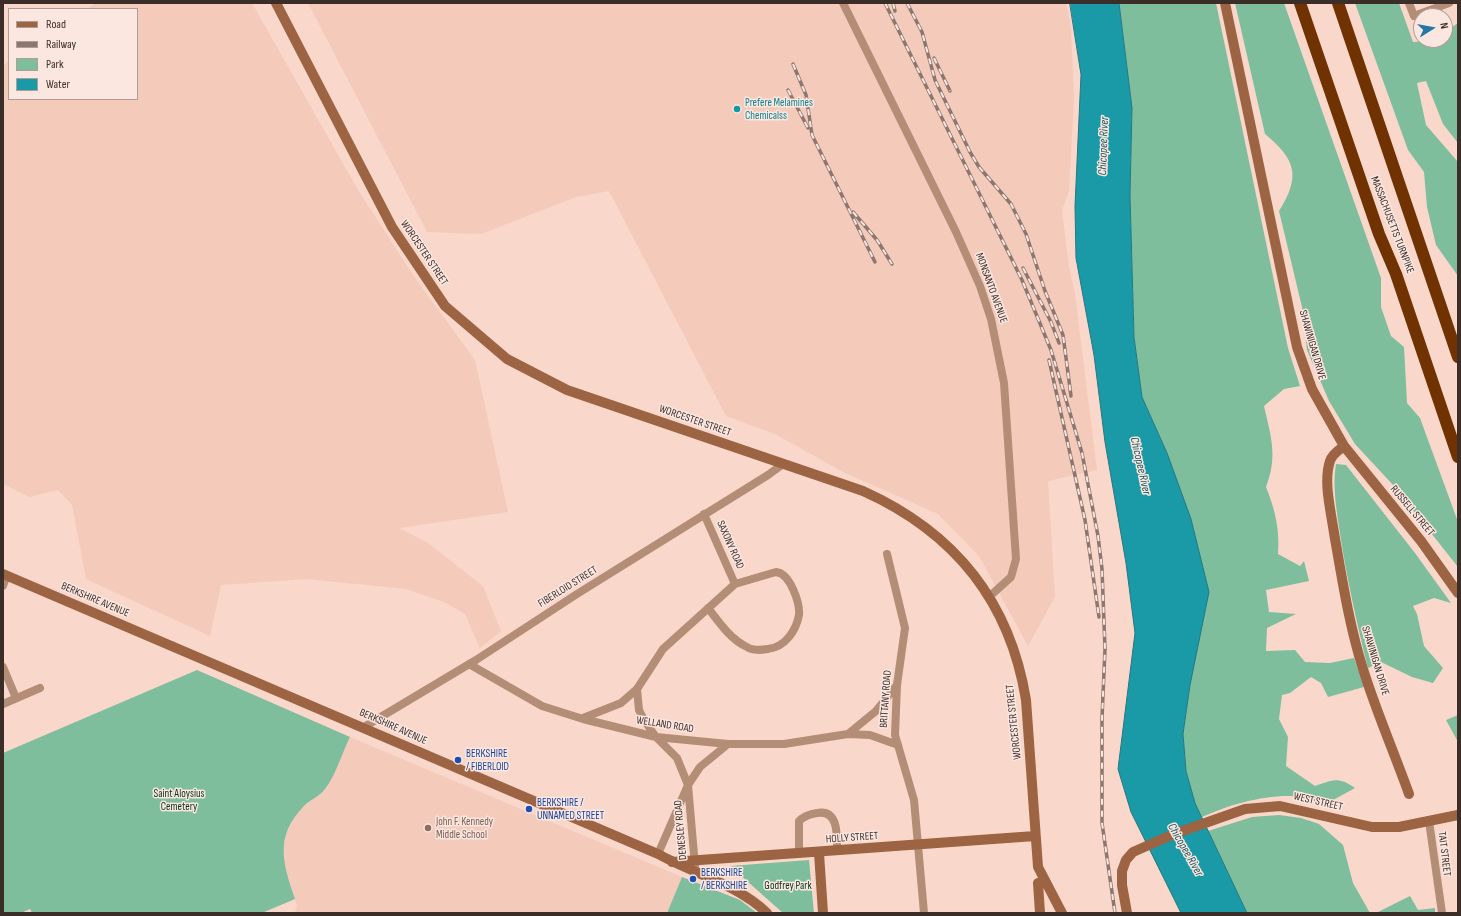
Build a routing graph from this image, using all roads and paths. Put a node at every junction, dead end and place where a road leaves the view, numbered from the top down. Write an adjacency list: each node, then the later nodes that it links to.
1 (276, 3): 11 (main road, WORCESTER STREET)
2 (843, 3): 18 (street, MONSANTO AVENUE)
3 (1225, 3): 9 (main road, SHAWINIGAN DRIVE)
4 (1300, 3): 10 (highway, MASSACHUSETTS TURNPIKE)
5 (1338, 3): 8 (highway, MASSACHUSETTS TURNPIKE)
6 (1409, 3): 7 (street)
7 (1449, 3)
8 (1458, 357)
9 (1344, 446): 17 (main road, RUSSELL STREET); 34 (main road, SHAWINIGAN DRIVE)
10 (1458, 457)
11 (783, 464): 12 (street, FIBERLOID STREET); 18 (main road, WORCESTER STREET)
12 (704, 514): 15 (street, SAXONY ROAD); 20 (street, FIBERLOID STREET)
13 (887, 554): 22 (street, BRITTANY ROAD)
14 (5, 575): 16 (street); 28 (main road, BERKSHIRE AVENUE)
15 (735, 584): 19 (street); 19 (street)
16 (3, 586)
17 (1458, 593)
18 (989, 597): 37 (main road, WORCESTER STREET)
19 (708, 608): 24 (street)
20 (469, 664): 27 (street, WELLAND ROAD); 28 (street, FIBERLOID STREET)
21 (3, 667): 25 (street)
22 (897, 685): 29 (street); 32 (street, BRITTANY ROAD)
23 (40, 688): 25 (street)
24 (637, 689): 27 (street); 30 (street, DENESLEY ROAD)
25 (16, 698): 26 (street)
26 (3, 704)
27 (583, 719): 30 (street, WELLAND ROAD)
28 (364, 727): 41 (main road, BERKSHIRE AVENUE)
29 (848, 734): 31 (street, WELLAND ROAD); 32 (street, WELLAND ROAD)
30 (656, 737): 31 (street, WELLAND ROAD); 33 (street, DENESLEY ROAD)
31 (728, 744): 33 (street, DENESLEY ROAD)
32 (898, 745): 38 (street, BRITTANY ROAD)
33 (688, 785): 41 (street, DENESLEY ROAD); 43 (street, DENESLEY ROAD)
34 (1409, 794)
35 (1458, 815): 36 (main road, WEST STREET)
36 (1429, 821): 52 (main road, WEST STREET); 53 (street, TAIT STREET)
37 (1035, 836): 38 (main road, HOLLY STREET); 51 (main road, WORCESTER STREET)
38 (918, 845): 39 (main road, HOLLY STREET); 49 (street, BRITTANY ROAD)
39 (837, 851): 40 (main road, HOLLY STREET); 42 (street)
40 (820, 852): 42 (main road, HOLLY STREET); 48 (main road)
41 (658, 854): 44 (main road, BERKSHIRE AVENUE)
42 (799, 854): 43 (main road, HOLLY STREET)
43 (695, 860): 44 (main road, HOLLY STREET); 45 (street, DENESLEY ROAD)
44 (672, 862): 45 (main road, BERKSHIRE AVENUE)
45 (696, 872): 47 (main road, BERKSHIRE AVENUE)
46 (1038, 884): 50 (main road)
47 (767, 913)
48 (823, 913)
49 (924, 913)
50 (1040, 913)
51 (1062, 913)
52 (1127, 913)
53 (1442, 913)

